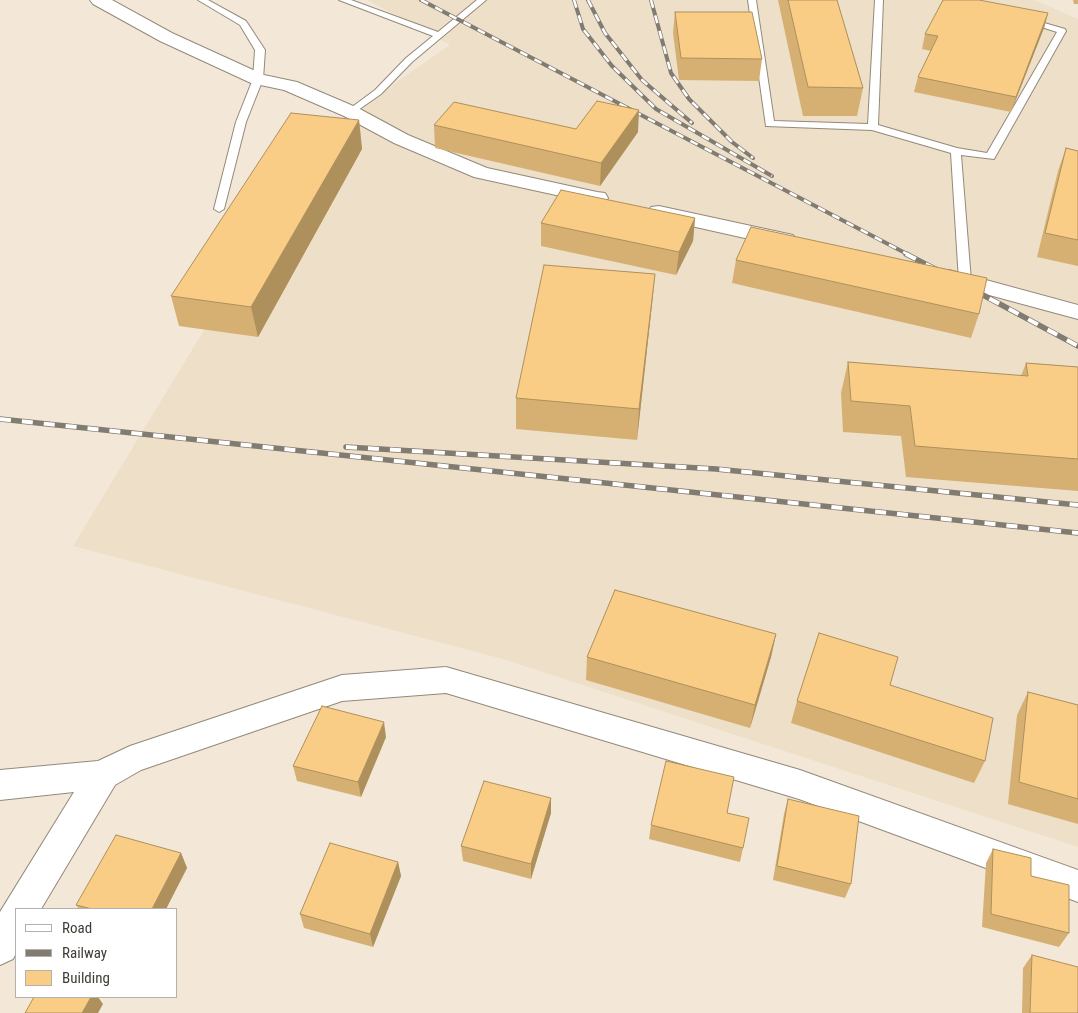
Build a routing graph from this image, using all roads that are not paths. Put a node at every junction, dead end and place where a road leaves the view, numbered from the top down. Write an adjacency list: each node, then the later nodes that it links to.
1 (99, 0): 9 (street)
2 (202, 0): 9 (lane)
3 (343, 0): 8 (lane)
4 (482, 0): 8 (lane)
5 (752, 0): 11 (lane)
6 (878, 0): 11 (lane)
7 (1017, 18): 12 (lane)
8 (439, 35): 10 (lane)
9 (258, 79): 10 (street); 13 (lane)
10 (351, 112): 14 (street)
11 (873, 127): 12 (lane)
12 (956, 151): 16 (lane)
13 (219, 209)
14 (802, 244)
15 (928, 272): 16 (street)
16 (965, 281): 17 (street)
17 (1078, 312)
18 (103, 775): 19 (street); 20 (street); 21 (street)
19 (0, 785)
20 (1078, 886)
21 (22, 908)
22 (15, 920): 23 (street)
23 (0, 948)

